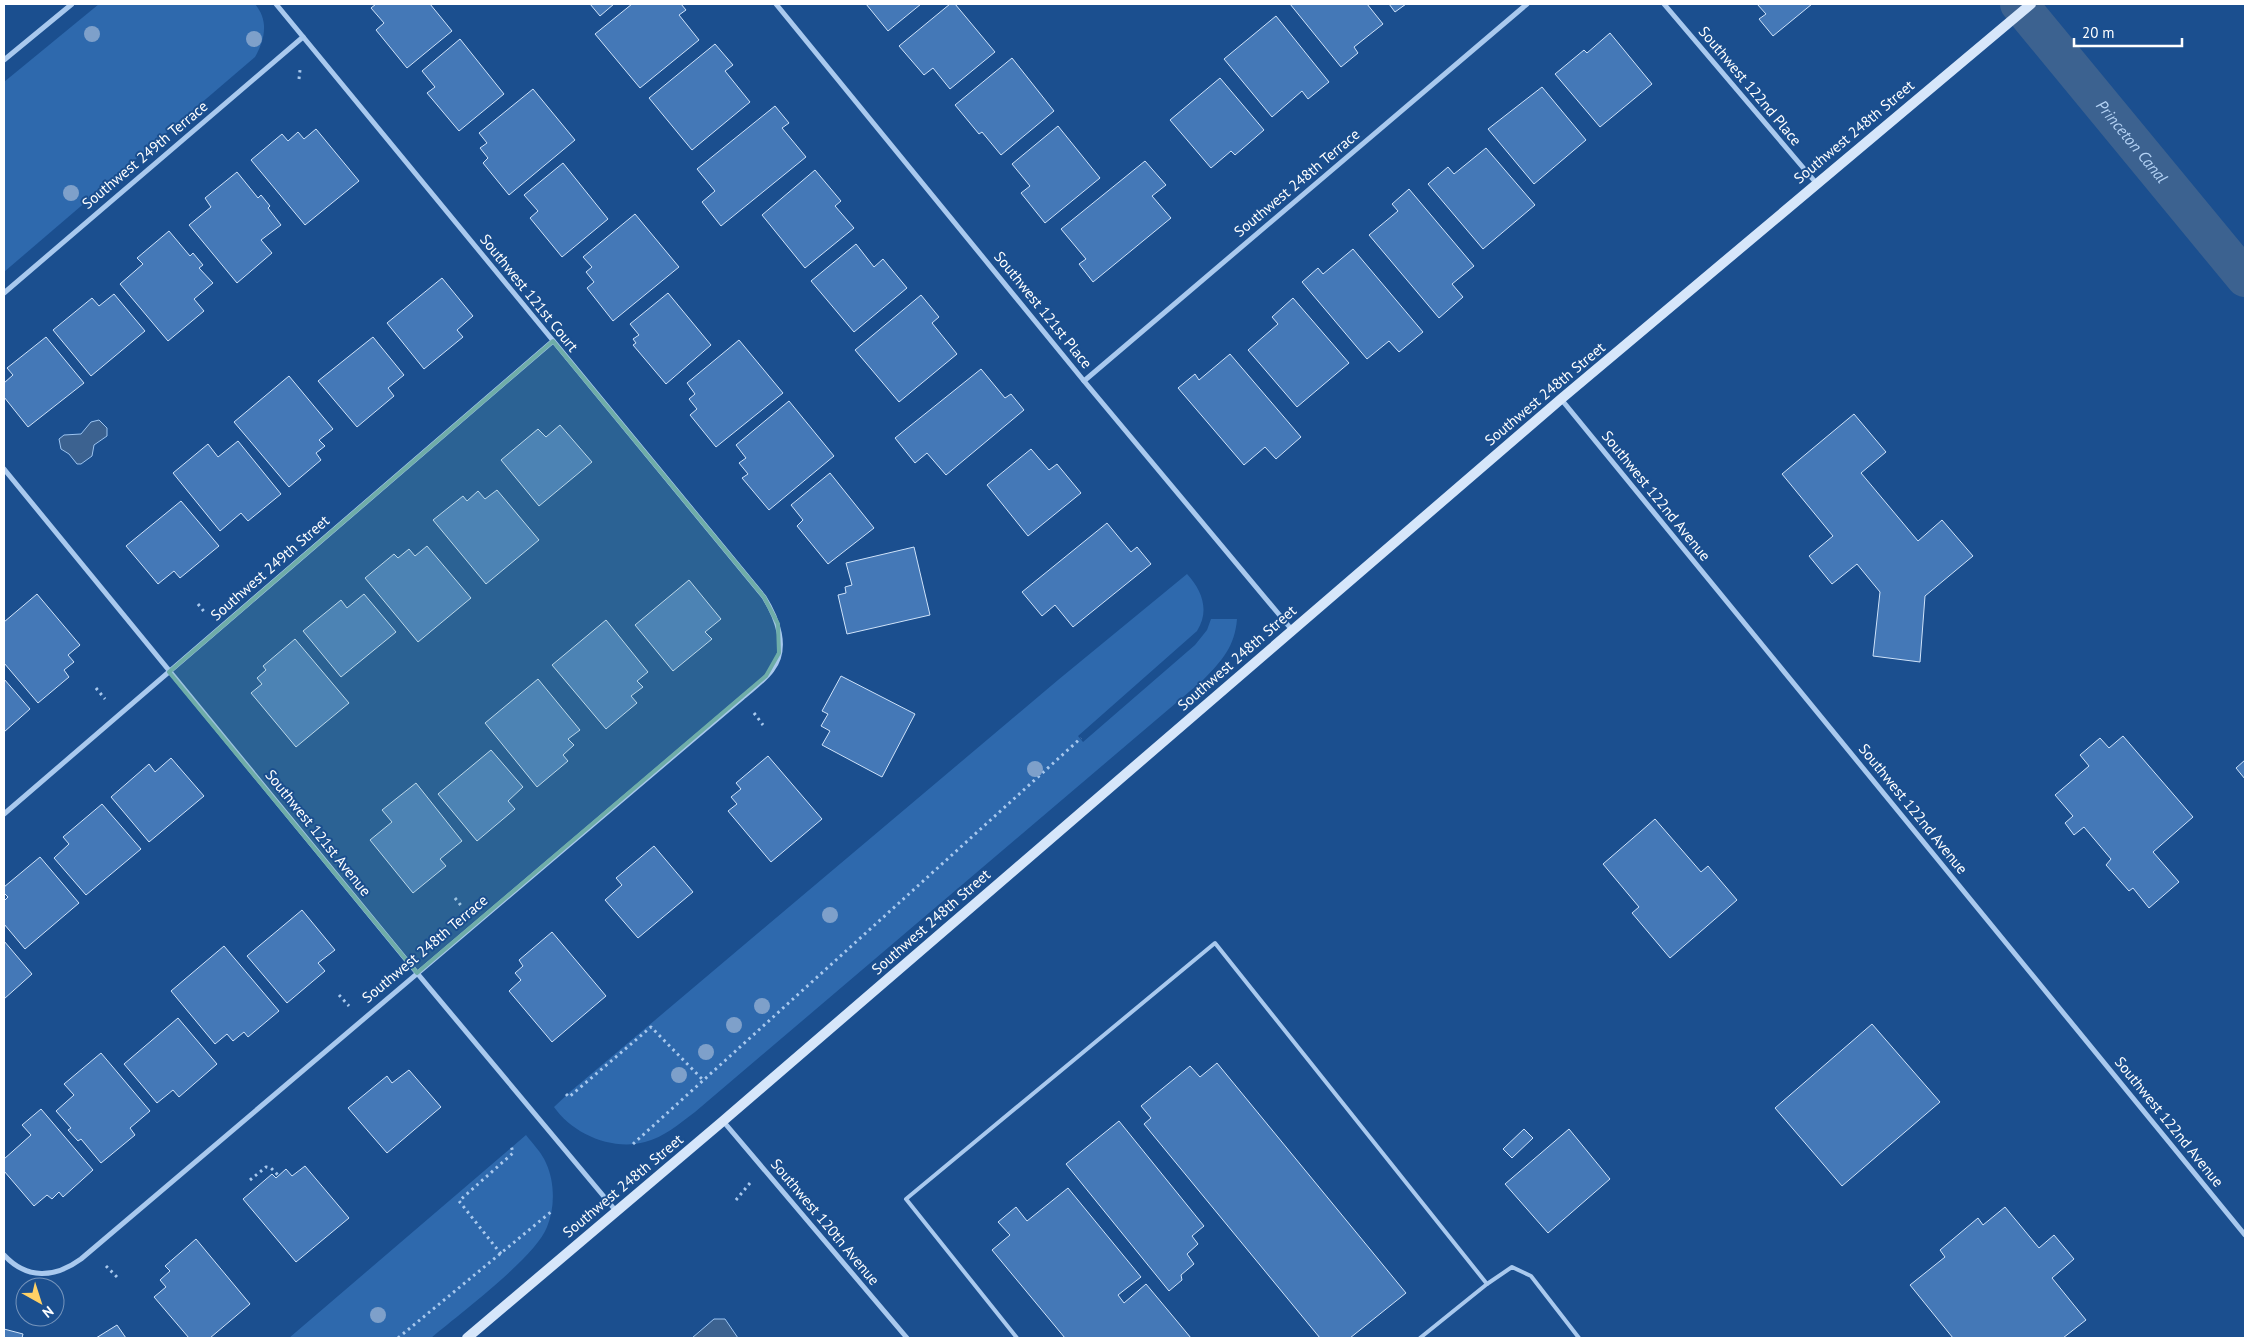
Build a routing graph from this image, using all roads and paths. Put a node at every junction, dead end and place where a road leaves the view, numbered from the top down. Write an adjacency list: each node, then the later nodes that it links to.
1 (72, 4): 8 (street)
2 (276, 4): 7 (street, Southwest 121st Court)
3 (776, 4): 12 (street, Southwest 121st Place)
4 (1527, 4): 12 (street, Southwest 248th Terrace)
5 (1664, 4): 9 (street, Southwest 122nd Place)
6 (2031, 4): 9 (street, Southwest 248th Street)
7 (303, 37): 10 (street, Southwest 249th Terrace); 11 (street, Southwest 121st Court)
8 (4, 60)
9 (1817, 184): 13 (street, Southwest 248th Street)
10 (4, 293)
11 (553, 341): 15 (street, Southwest 121st Court); 19 (street, Southwest 249th Street)
12 (1084, 381): 18 (street, Southwest 121st Place)
13 (1561, 399): 18 (street, Southwest 248th Street); 40 (street, Southwest 122nd Avenue)
14 (4, 470): 19 (street, Southwest 121st Avenue)
15 (764, 597): 28 (street, Southwest 248th Terrace)
16 (198, 604): 17 (path)
17 (206, 614)
18 (1292, 630): 33 (street, Southwest 248th Street)
19 (169, 672): 25 (street, Southwest 249th Street); 28 (street, Southwest 121st Avenue)
20 (96, 688): 21 (path)
21 (106, 700)
22 (751, 709): 23 (path)
23 (763, 725)
24 (1081, 738): 31 (path)
25 (4, 814)
26 (455, 898): 27 (path)
27 (464, 909)
28 (417, 973): 39 (street, Southwest 121st Avenue); 42 (street, Southwest 248th Terrace)
29 (339, 995): 30 (path)
30 (349, 1006)
31 (703, 1080): 32 (path); 34 (path)
32 (566, 1094)
33 (723, 1121): 39 (street, Southwest 248th Street); 48 (street, Southwest 120th Avenue)
34 (632, 1144)
35 (510, 1145): 41 (path)
36 (279, 1176): 37 (path)
37 (250, 1180)
38 (552, 1211): 41 (path)
39 (616, 1211): 47 (street, Southwest 248th Street)
40 (2245, 1235)
41 (501, 1254): 46 (path)
42 (4, 1255)
43 (106, 1265): 44 (path)
44 (118, 1278)
45 (1487, 1284): 49 (lane); 50 (lane); 51 (lane)
46 (398, 1338)
47 (467, 1338)
48 (908, 1338)
49 (1017, 1338)
50 (1420, 1338)
51 (1579, 1338)

